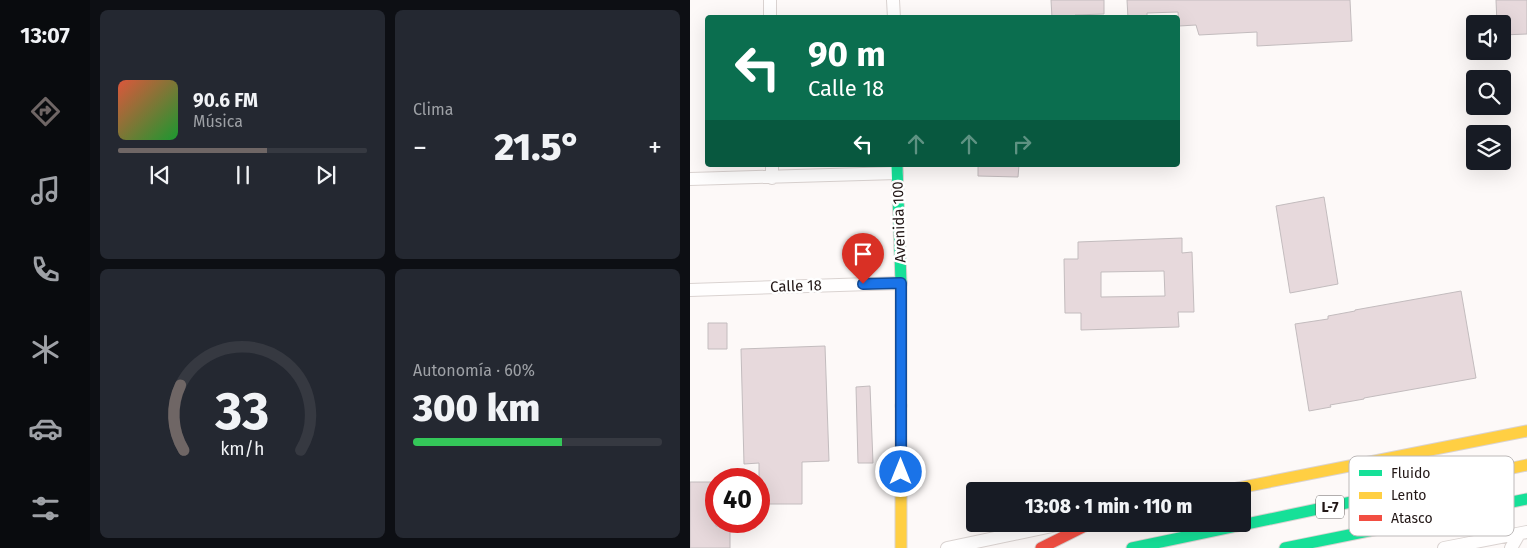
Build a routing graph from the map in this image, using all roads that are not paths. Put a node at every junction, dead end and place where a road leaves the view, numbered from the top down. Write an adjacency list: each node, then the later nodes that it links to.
1 (770, 0): 3 (street)
2 (893, 0): 4 (street)
3 (770, 15)
4 (894, 15)
5 (897, 169): 6 (street); 8 (main road, Avenida 100)
6 (772, 171): 7 (street)
7 (690, 179)
8 (901, 283): 9 (street, Calle 18); 24 (main road, Avenida 100)
9 (690, 290)
10 (1527, 431): 11 (main road, L-7)
11 (1400, 456)
12 (1527, 465): 14 (main road, L-7)
13 (1349, 466): 15 (main road, L-7)
14 (1514, 468)
15 (1251, 485)
16 (1527, 499): 18 (main road, L-7)
17 (1349, 502): 27 (main road, L-7)
18 (1514, 502)
19 (1024, 532): 25 (street)
20 (1073, 532): 26 (main road)
21 (1523, 533): 30 (street)
22 (1349, 535): 28 (main road, L-7)
23 (1507, 536): 29 (street)
24 (901, 548)
25 (947, 548)
26 (1041, 548)
27 (1132, 548)
28 (1285, 548)
29 (1444, 548)
30 (1511, 548)

